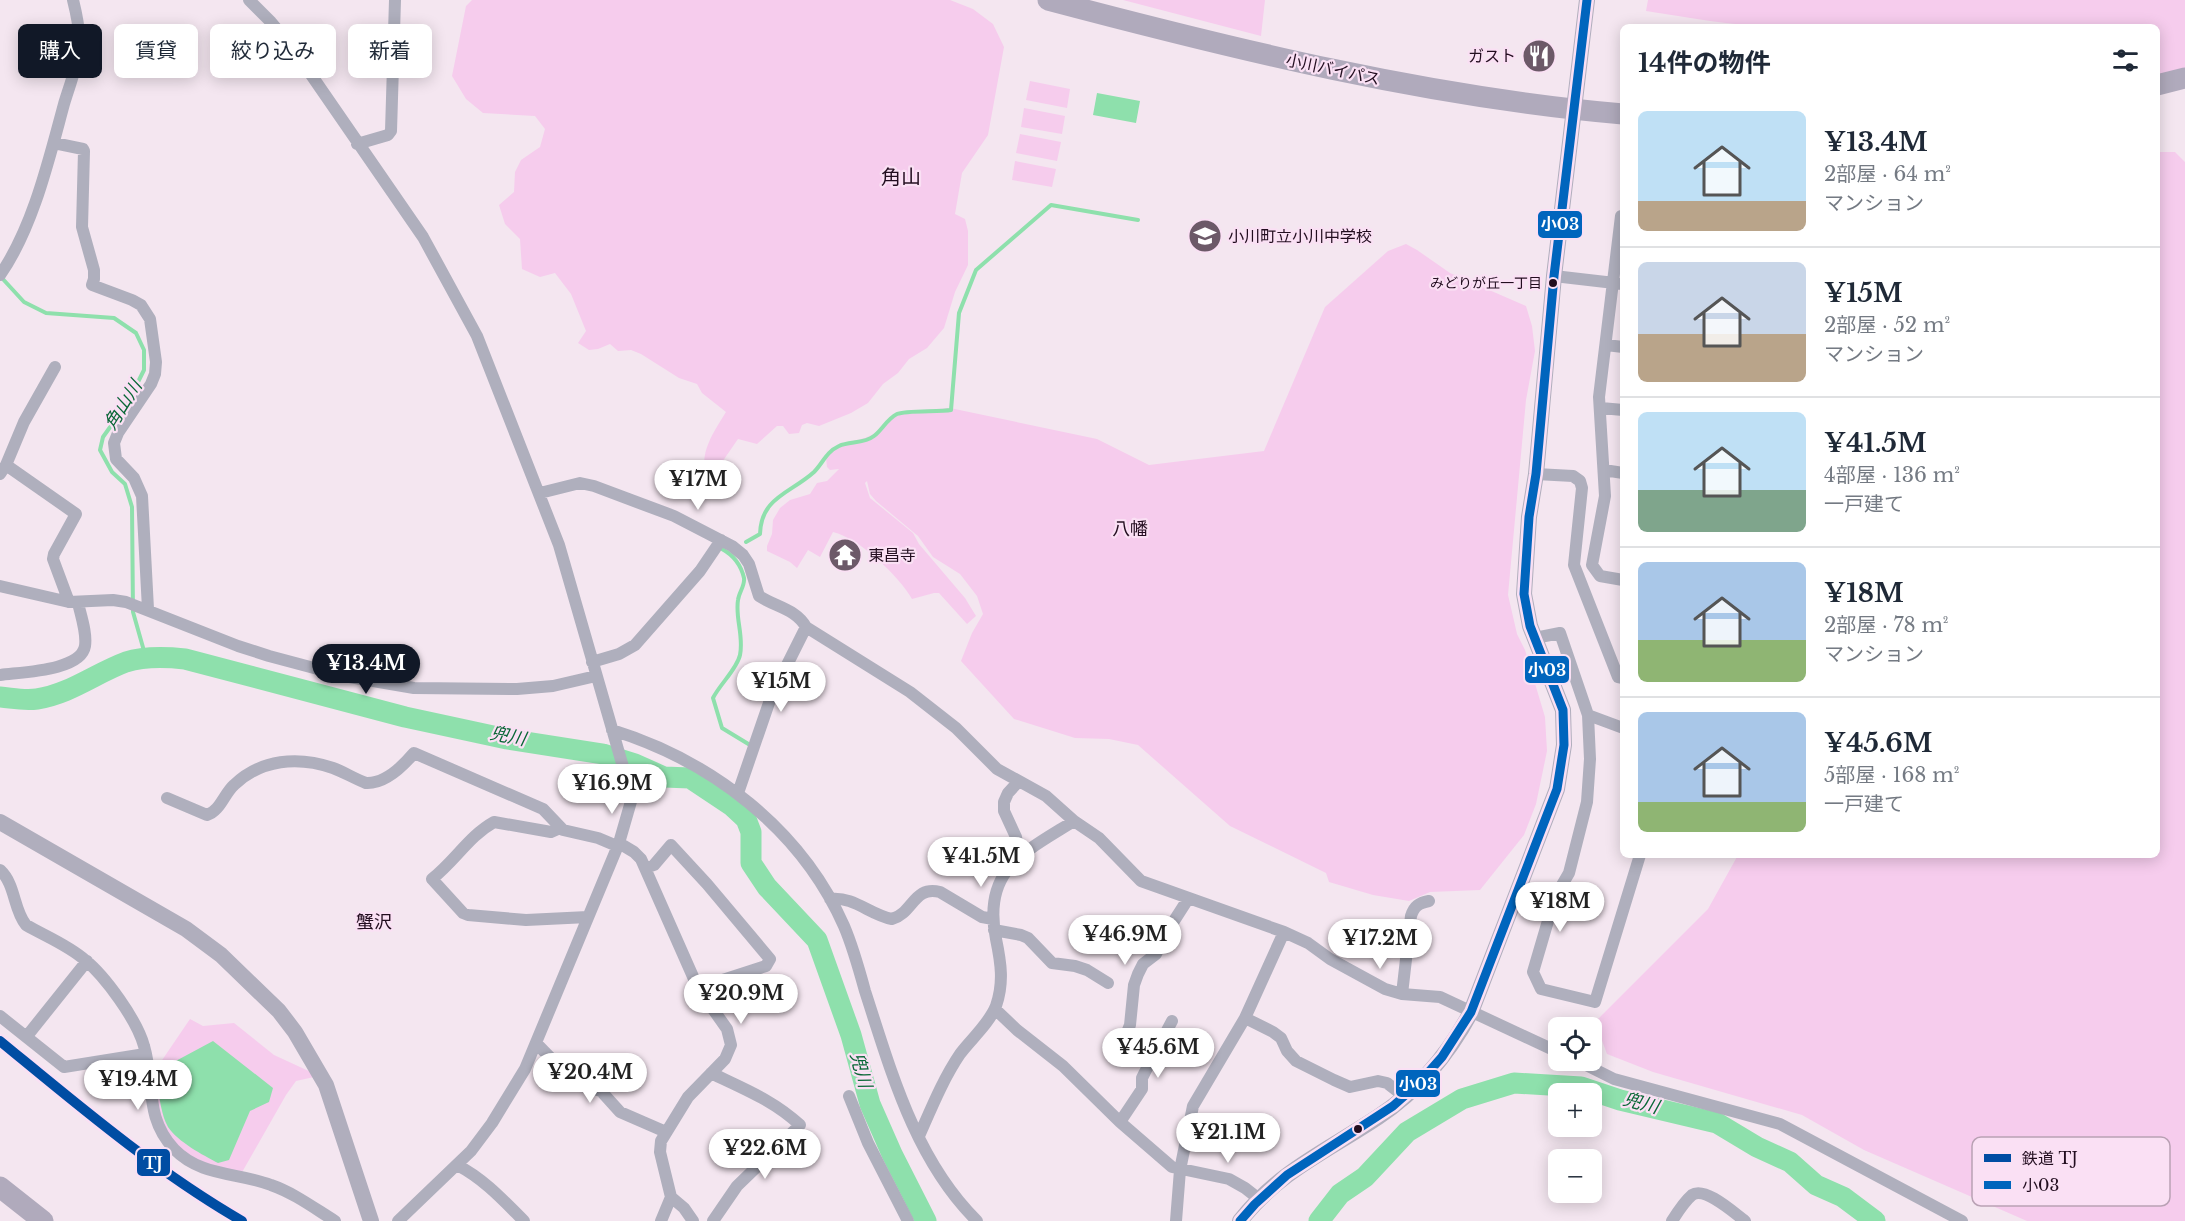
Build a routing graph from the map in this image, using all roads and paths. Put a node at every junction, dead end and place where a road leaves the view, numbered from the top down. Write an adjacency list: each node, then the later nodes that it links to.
1 (73, 0): 10 (street)
2 (249, 0): 11 (street)
3 (396, 0): 11 (street)
4 (1048, 0): 8 (highway, 小川バイパス)
5 (1587, 0): 8 (street)
6 (2185, 78): 7 (highway)
7 (2160, 84)
8 (1575, 110): 9 (highway, 小川バイパス); 14 (street)
9 (1620, 114)
10 (54, 143): 13 (street); 30 (street)
11 (357, 144): 25 (street)
12 (1620, 238): 15 (street)
13 (2, 272)
14 (1554, 276): 15 (street); 24 (street)
15 (1618, 283): 16 (street)
16 (1606, 345): 17 (street); 19 (street)
17 (1620, 347)
18 (55, 367): 21 (street)
19 (1601, 408): 20 (street); 22 (street)
20 (1620, 410)
21 (3, 470): 29 (street)
22 (1604, 470): 23 (street); 27 (street)
23 (1620, 473)
24 (1536, 474): 32 (street); 36 (street)
25 (540, 493): 26 (street); 33 (street)
26 (721, 540): 31 (street); 33 (street)
27 (1620, 579)
28 (0, 586): 29 (street)
29 (73, 603): 30 (street); 34 (street)
30 (148, 609): 35 (street)
31 (806, 627): 40 (street); 41 (street)
32 (1535, 638): 37 (street); 62 (street)
33 (592, 662): 35 (street)
34 (0, 675)
35 (596, 676): 39 (street)
36 (1620, 677)
37 (1588, 714): 38 (street); 48 (street)
38 (1620, 727)
39 (612, 730): 41 (street); 46 (street)
40 (1018, 782): 43 (street); 47 (street)
41 (738, 793): 52 (street)
42 (167, 798): 45 (street)
43 (1074, 821): 47 (street); 51 (street)
44 (0, 822): 85 (street)
45 (560, 828): 46 (street); 54 (street)
46 (618, 845): 49 (street); 54 (street)
47 (1020, 857): 55 (street)
48 (1639, 858)
49 (646, 868): 59 (street); 59 (street)
50 (0, 870): 57 (street)
51 (1188, 898): 56 (street); 70 (street)
52 (830, 899): 55 (street); 77 (street)
53 (1429, 901): 60 (street)
54 (588, 917): 67 (street)
55 (994, 925): 58 (street); 61 (street)
56 (1284, 932): 60 (street); 64 (street)
57 (87, 961): 66 (street); 69 (street)
58 (1108, 983)
59 (698, 988): 72 (street)
60 (1402, 994): 62 (street)
61 (995, 1010): 75 (street); 77 (street)
62 (1471, 1012): 68 (street); 74 (street)
63 (0, 1016): 66 (street)
64 (1245, 1018): 74 (street); 79 (street)
65 (1172, 1021): 75 (street)
66 (27, 1036): 69 (street)
67 (536, 1043): 76 (street); 78 (street)
68 (1548, 1047)
69 (145, 1054): 84 (street)
70 (1116, 1059)
71 (1599, 1071): 97 (street)
72 (711, 1073): 76 (street); 90 (street)
73 (849, 1096): 91 (street)
74 (1405, 1097): 82 (street)
75 (1120, 1122): 79 (street)
76 (666, 1132): 81 (street)
77 (920, 1136): 92 (street)
78 (458, 1165): 86 (street); 87 (street)
79 (1180, 1170): 82 (street); 93 (street)
80 (0, 1187): 83 (highway)
81 (671, 1197): 88 (street); 89 (street)
82 (1259, 1199): 94 (street)
83 (43, 1221)
84 (334, 1221)
85 (371, 1221)
86 (398, 1221)
87 (524, 1221)
88 (661, 1221)
89 (693, 1221)
90 (713, 1221)
91 (908, 1221)
92 (977, 1221)
93 (1176, 1221)
94 (1239, 1221)
95 (1672, 1221): 96 (street)
96 (1745, 1221)
97 (1962, 1221)

